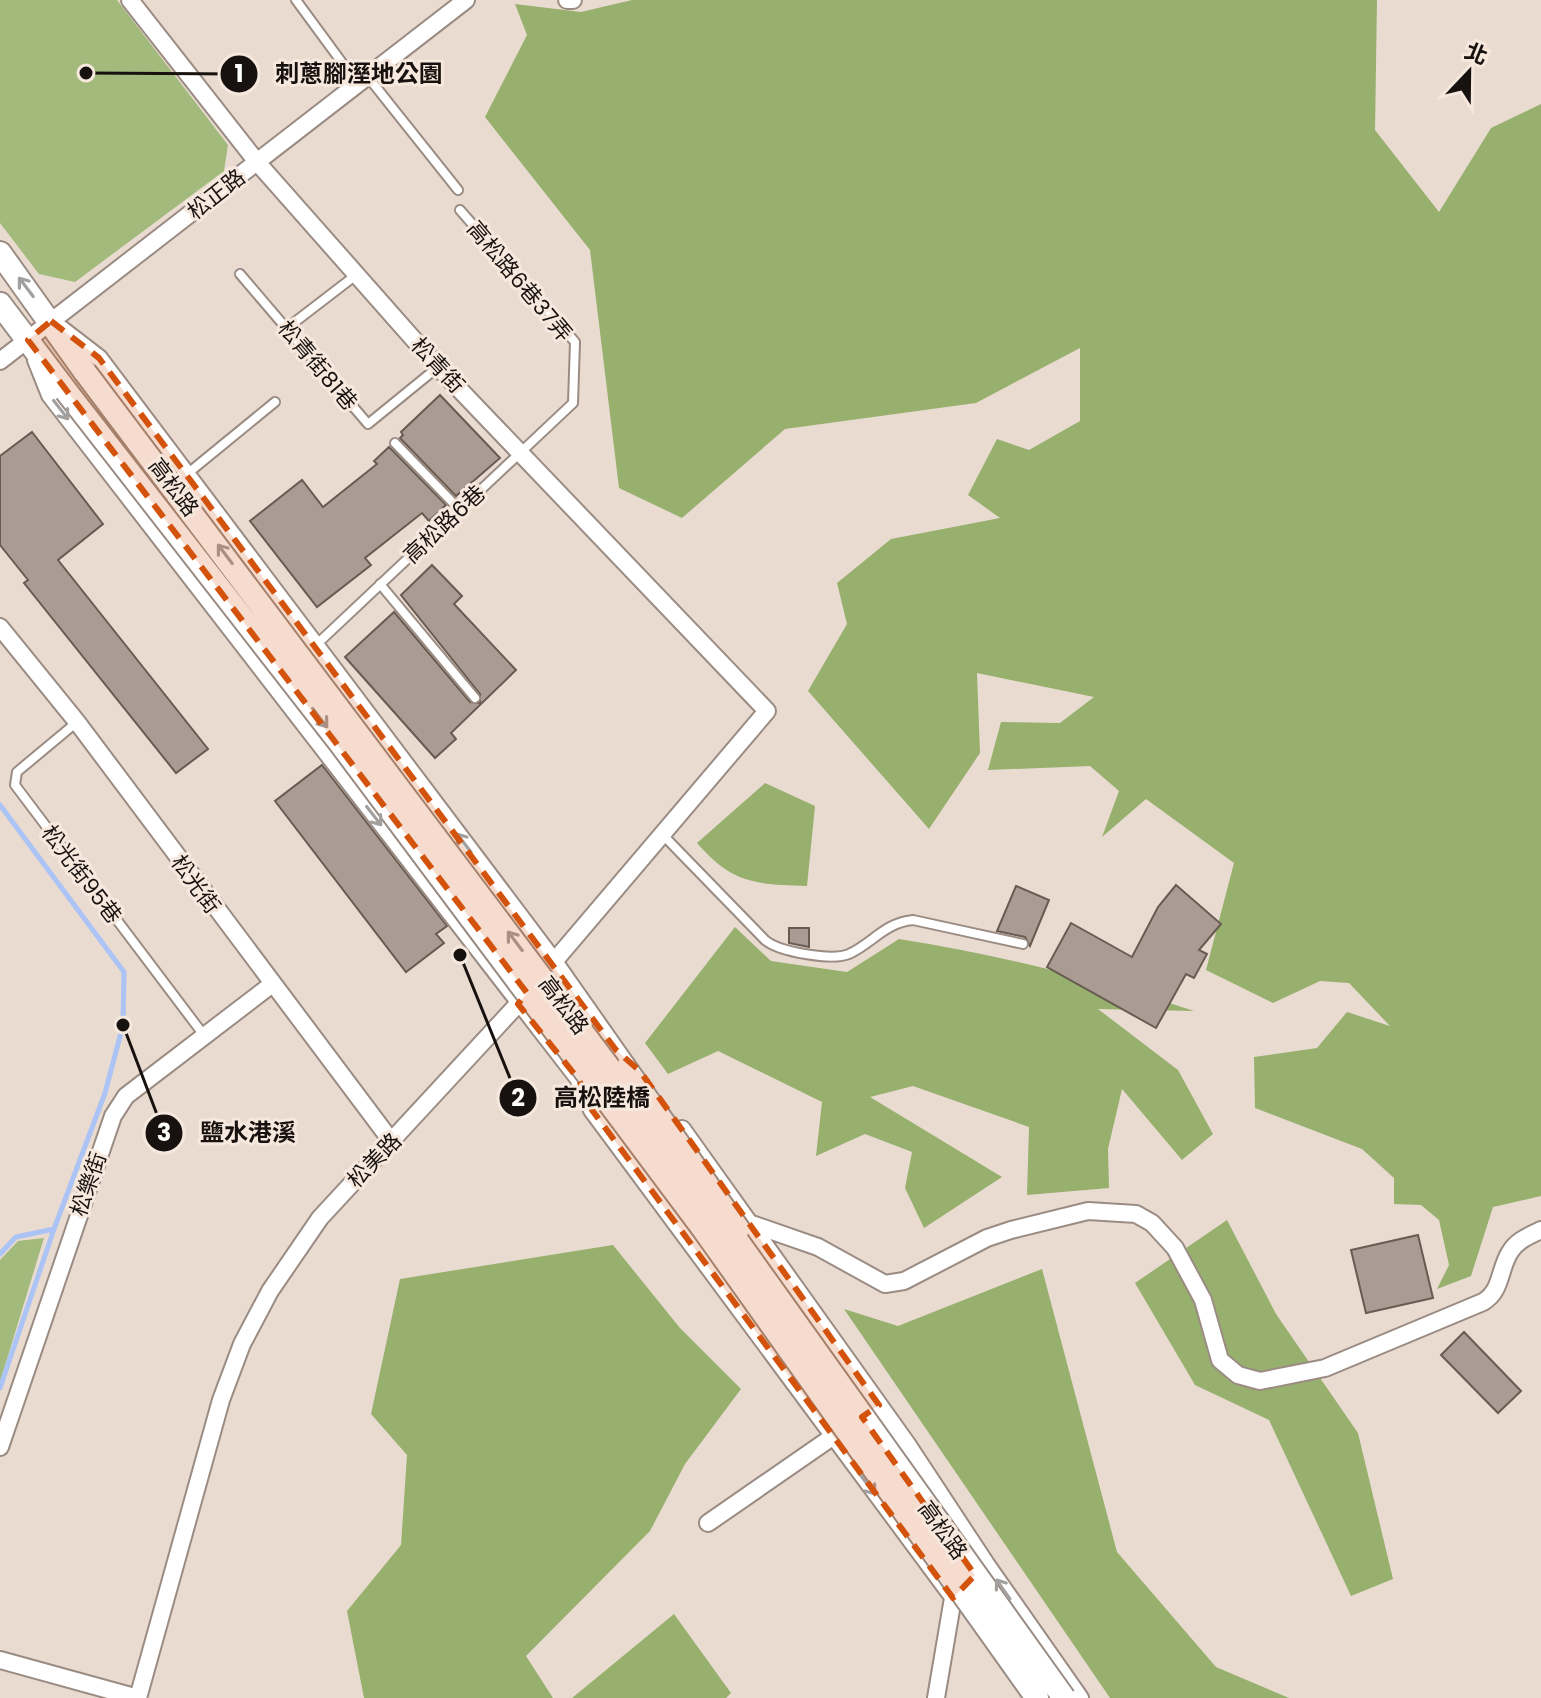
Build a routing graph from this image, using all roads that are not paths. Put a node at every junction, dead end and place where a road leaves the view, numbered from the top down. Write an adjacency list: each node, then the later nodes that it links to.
1 (130, 0): 5 (street, 松青街)
2 (296, 0): 4 (lane)
3 (466, 0): 4 (street, 松正路)
4 (363, 80): 5 (street, 松正路); 6 (lane)
5 (257, 162): 10 (street, 松青街); 12 (street, 松正路)
6 (458, 190)
7 (460, 210): 18 (lane, 高松路6巷37弄)
8 (0, 253): 12 (street, 高松路, one-way to 8)
9 (240, 274): 13 (lane, 松青街81巷)
10 (357, 274): 13 (lane); 16 (street, 松青街)
11 (0, 304): 14 (street, 高松路)
12 (51, 321): 14 (street, 松正路); 21 (street, 高松路); 43 (street, 高松路, one-way to 12, bridge)
13 (287, 328): 16 (lane, 松青街81巷)
14 (28, 340): 15 (street, 松正路); 33 (street, 高松路, one-way to 33); 43 (street, 高松路, one-way to 43, bridge)
15 (0, 361)
16 (438, 367): 20 (street, 松青街)
17 (275, 402): 21 (lane)
18 (573, 403): 20 (lane, 高松路6巷)
19 (395, 443): 22 (lane)
20 (520, 452): 22 (lane, 高松路6巷); 27 (street, 松青街)
21 (187, 475): 25 (street, 高松路)
22 (459, 509): 23 (lane, 高松路6巷)
23 (380, 584): 25 (lane, 高松路6巷); 26 (lane)
24 (0, 627): 28 (street, 松光街)
25 (315, 645): 31 (street, 高松路, one-way to 25)
26 (475, 698)
27 (767, 711): 29 (street, 松美路)
28 (77, 722): 32 (street, 松光街); 34 (lane, 松光街95巷)
29 (662, 834): 30 (lane); 31 (street, 松美路)
30 (1023, 944)
31 (553, 960): 33 (street, 松美路); 35 (street, 高松路)
32 (271, 985): 34 (street, 松樂街); 37 (street, 松光街)
33 (518, 1004): 36 (street, 高松路); 37 (street, 松美路)
34 (203, 1034): 42 (street, 松樂街)
35 (621, 1057): 38 (street, 高松路); 43 (street, bridge)
36 (585, 1087): 41 (street, 高松路); 43 (street, bridge)
37 (392, 1142): 48 (street, 松美路)
38 (749, 1223): 39 (street); 40 (street, 高松路)
39 (1541, 1230)
40 (879, 1405): 41 (street); 45 (street, 高松路)
41 (831, 1437): 44 (street); 46 (street, 高松路, one-way to 46)
42 (0, 1447)
43 (883, 1462): 51 (street, 高松路, bridge); 52 (street, 高松路, bridge)
44 (708, 1523)
45 (986, 1564): 46 (street); 53 (street, 高松路, one-way to 45)
46 (953, 1598): 49 (street); 50 (street, 高松路)
47 (0, 1660): 48 (street)
48 (138, 1698)
49 (936, 1698)
50 (1025, 1698)
51 (1037, 1698)
52 (1064, 1698)
53 (1080, 1698)

